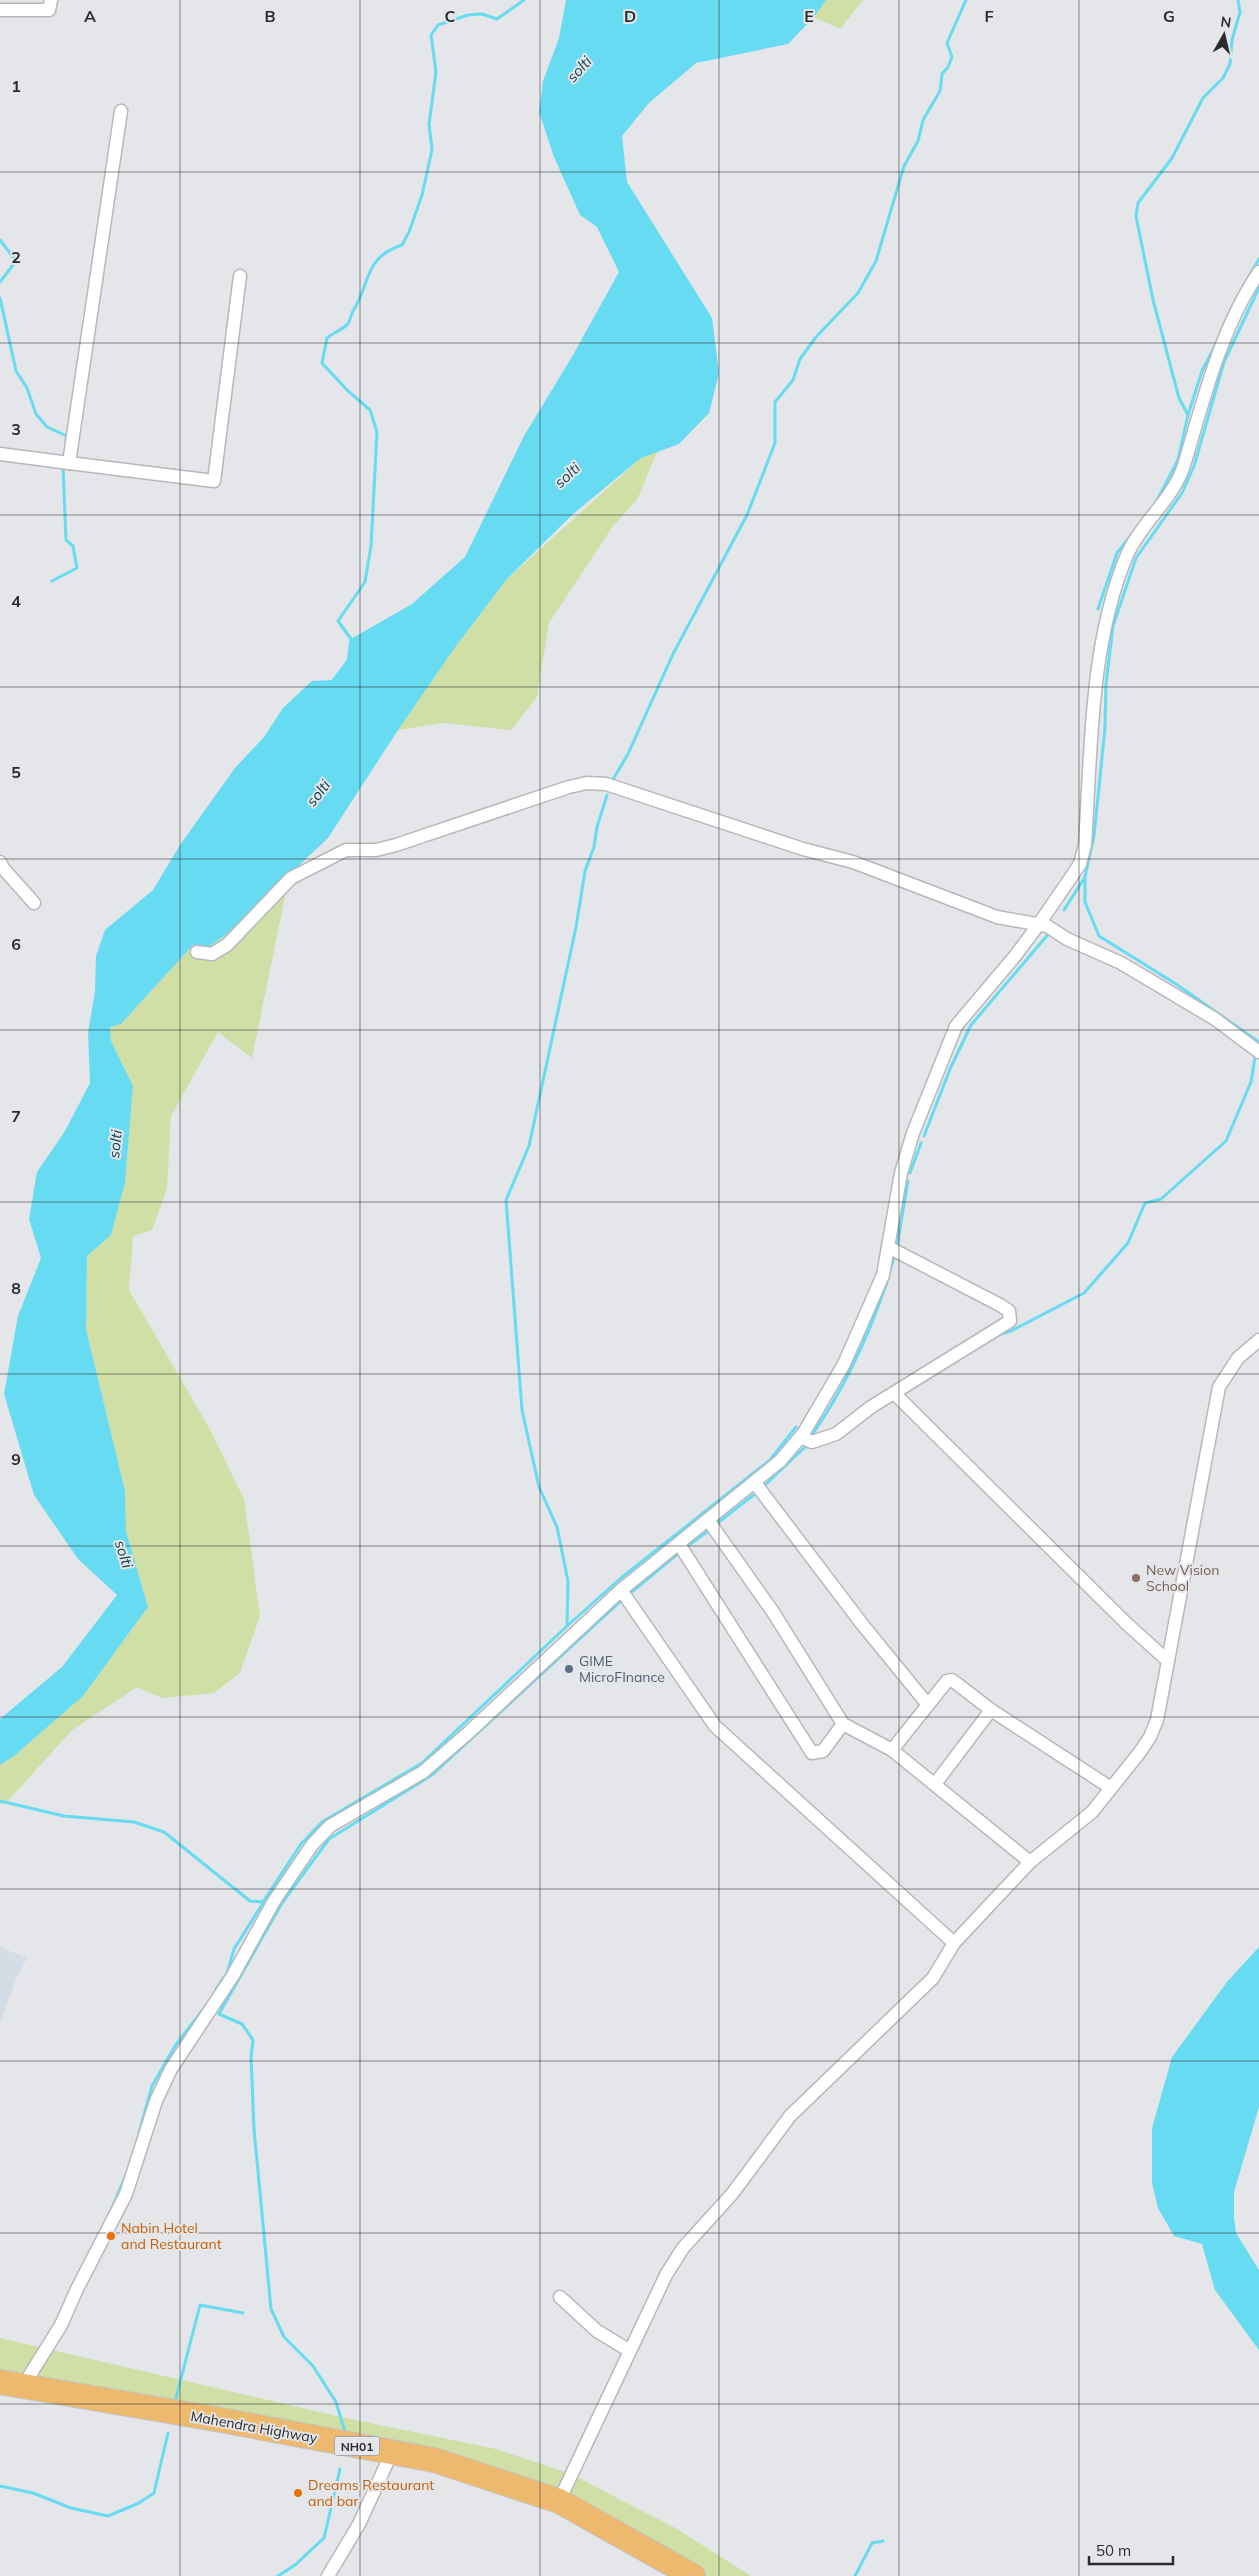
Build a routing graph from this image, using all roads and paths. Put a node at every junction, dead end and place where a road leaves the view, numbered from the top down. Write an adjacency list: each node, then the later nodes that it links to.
1 (51, 0): 2 (street)
2 (0, 10)
3 (121, 111): 7 (street)
4 (1259, 272): 10 (street)
5 (240, 276): 7 (street)
6 (0, 454): 7 (street)
7 (68, 464)
8 (1, 866): 9 (street)
9 (34, 903)
10 (1039, 924): 11 (street); 12 (street); 13 (street)
11 (197, 952)
12 (1259, 1052)
13 (888, 1247): 15 (street); 16 (street)
14 (1259, 1340): 21 (street)
15 (895, 1394): 16 (street); 21 (street)
16 (801, 1437): 17 (street)
17 (755, 1483): 18 (street); 22 (street)
18 (708, 1520): 19 (street); 24 (street)
19 (679, 1544): 20 (street); 24 (street)
20 (621, 1590): 29 (street); 33 (street)
21 (1168, 1661): 27 (street)
22 (928, 1705): 23 (street); 25 (street)
23 (991, 1710): 26 (street); 27 (street)
24 (843, 1724): 25 (street)
25 (892, 1750): 26 (street)
26 (935, 1784): 28 (street)
27 (1112, 1788): 28 (street)
28 (1030, 1862): 29 (street)
29 (954, 1943): 31 (street)
30 (560, 2297): 31 (street)
31 (630, 2351): 35 (street)
32 (0, 2382): 33 (highway, Mahendra Highway / NH01)
33 (23, 2386): 34 (highway, Mahendra Highway / NH01)
34 (392, 2452): 35 (highway, Mahendra Highway / NH01); 36 (street)
35 (560, 2501): 37 (highway, Mahendra Highway / NH01)
36 (328, 2576)
37 (693, 2576)

